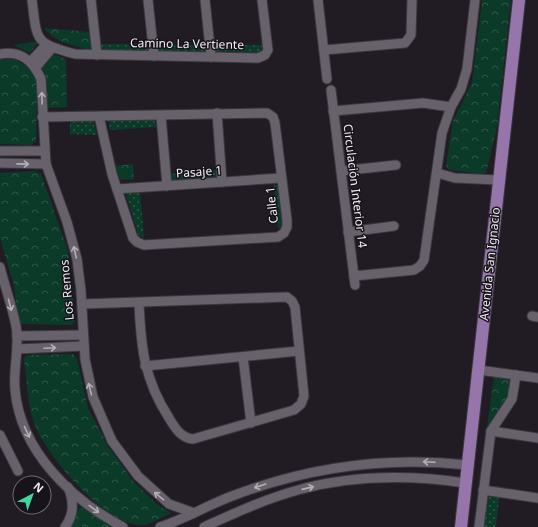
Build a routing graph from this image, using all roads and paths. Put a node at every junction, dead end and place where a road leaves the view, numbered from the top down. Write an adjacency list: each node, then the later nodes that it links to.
1 (32, 0): 10 (street)
2 (91, 0): 13 (street)
3 (148, 0): 14 (street)
4 (205, 0): 15 (street)
5 (262, 0): 15 (street, Camino La Vertiente)
6 (318, 0): 11 (street)
7 (412, 0): 11 (street)
8 (475, 0): 19 (street)
9 (519, 0): 33 (main road, Avenida San Ignacio)
10 (49, 47): 13 (street, Camino La Vertiente); 16 (street)
11 (324, 50): 17 (street)
12 (0, 54): 16 (street)
13 (97, 55): 14 (street, Camino La Vertiente)
14 (154, 56): 15 (street, Camino La Vertiente)
15 (211, 57)
16 (33, 64): 24 (street, Los Remos, one-way to 16)
17 (327, 79)
18 (331, 90): 20 (street, Circulación Interior 14)
19 (451, 107): 20 (street); 31 (street)
20 (333, 111): 30 (street, Circulación Interior 14)
21 (217, 113): 23 (street, Calle 1); 32 (street, Calle 1); 34 (street)
22 (99, 116): 23 (street, Calle 1); 24 (street, Calle 1); 36 (street, Calle 1)
23 (161, 116): 35 (street)
24 (42, 117): 26 (street, Los Remos)
25 (0, 151): 26 (street)
26 (44, 151): 28 (street, Los Remos)
27 (0, 163): 28 (street, one-way to 28)
28 (46, 164): 41 (street, Los Remos, one-way to 28)
29 (396, 165): 30 (street)
30 (341, 171): 38 (street, Circulación Interior 14)
31 (437, 173): 33 (street); 38 (street, Circulación Interior 14)
32 (281, 178): 34 (street, Pasaje 1); 36 (street, Calle 1)
33 (499, 180): 49 (main road, Avenida San Ignacio)
34 (222, 182): 35 (street, Pasaje 1)
35 (167, 186): 36 (street, Pasaje 1)
36 (118, 190)
37 (394, 226): 38 (street)
38 (348, 232)
39 (0, 267): 43 (street, one-way to 43)
40 (139, 302): 41 (street); 46 (street); 48 (street)
41 (82, 304): 42 (street, Los Remos)
42 (83, 335): 43 (street); 44 (street, Los Remos)
43 (17, 336): 45 (street)
44 (84, 346): 45 (street, one-way to 44); 66 (street, Los Remos, one-way to 44)
45 (17, 350): 62 (street, one-way to 62)
46 (299, 351): 47 (street); 52 (street)
47 (243, 357): 48 (street); 52 (street)
48 (145, 366): 52 (street)
49 (479, 370): 50 (street); 57 (main road, Avenida San Ignacio)
50 (516, 375): 51 (street); 53 (street)
51 (538, 378)
52 (251, 423)
53 (491, 431): 55 (street); 63 (street)
54 (0, 435): 58 (street)
55 (538, 438)
56 (356, 464): 57 (street, one-way to 56); 59 (street); 60 (street)
57 (468, 465): 61 (main road, Avenida San Ignacio)
58 (18, 471)
59 (287, 478): 64 (street); 66 (street, one-way to 66)
60 (357, 480): 61 (street); 64 (street, one-way to 60)
61 (465, 483): 71 (main road, Avenida San Ignacio)
62 (67, 486): 67 (street); 68 (street, one-way to 68)
63 (483, 490): 65 (street); 72 (street)
64 (291, 493): 70 (street)
65 (538, 498)
66 (194, 513): 69 (street)
67 (65, 527)
68 (123, 527)
69 (160, 527)
70 (204, 527)
71 (461, 527)
72 (480, 527)

